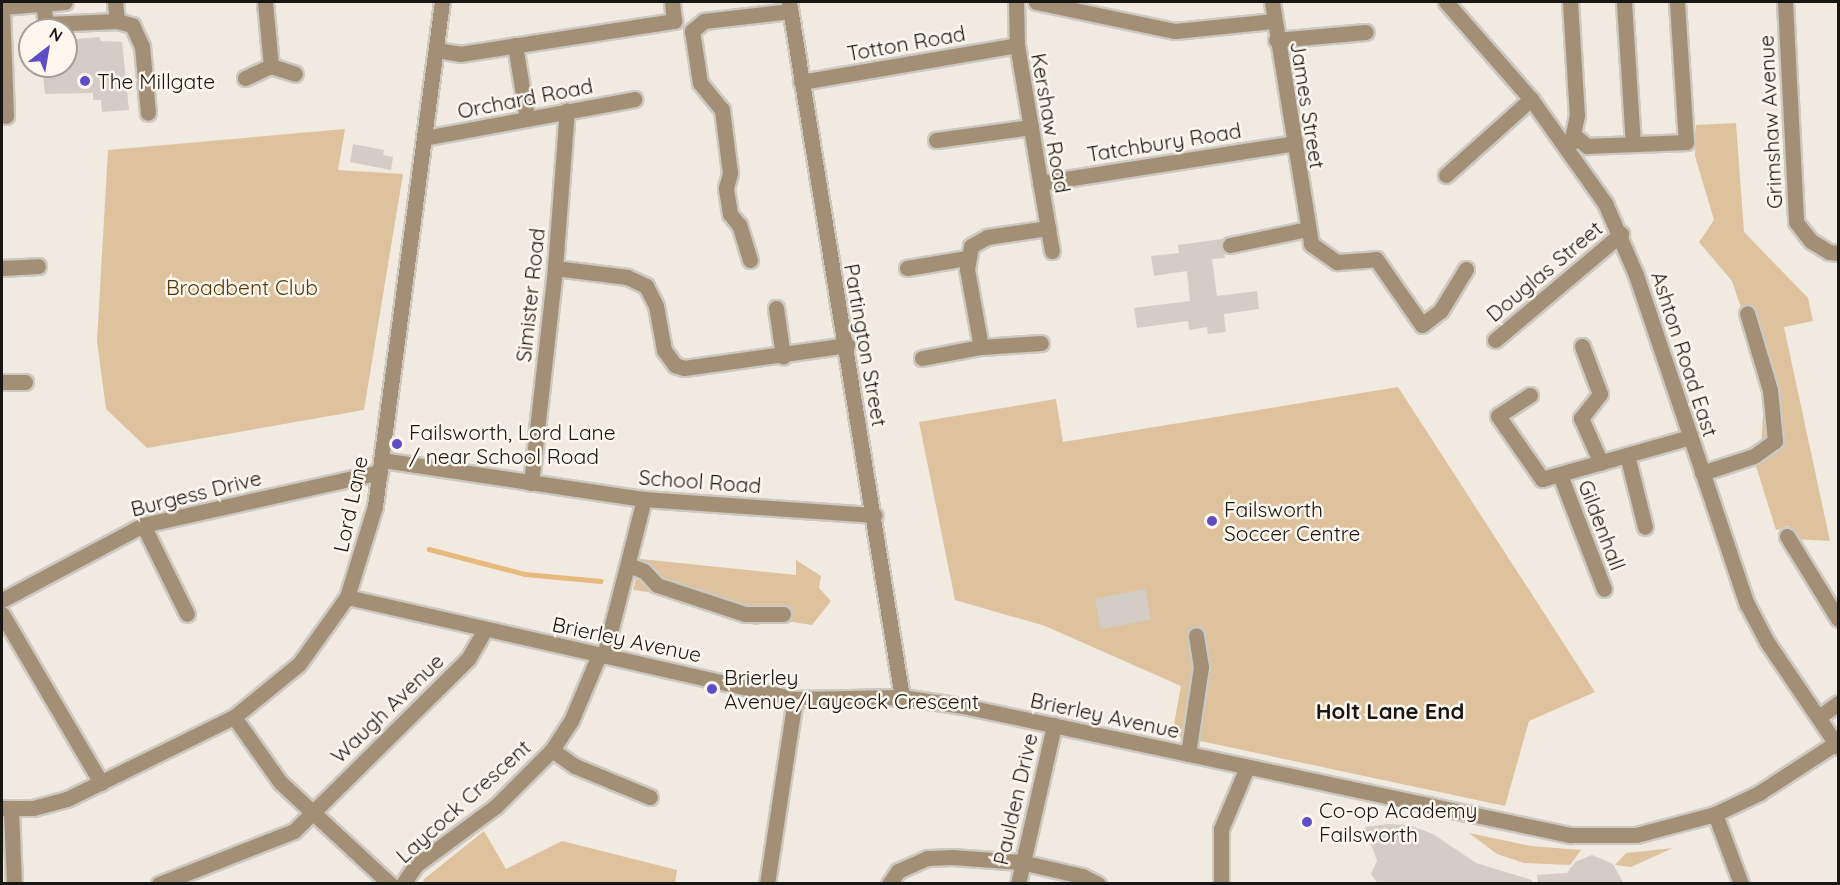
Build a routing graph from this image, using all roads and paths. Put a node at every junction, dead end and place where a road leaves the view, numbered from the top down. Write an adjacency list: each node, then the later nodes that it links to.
1 (65, 2): 14 (street)
2 (115, 2): 17 (street)
3 (265, 2): 24 (street)
4 (442, 2): 23 (street, Lord Lane)
5 (672, 2): 21 (street)
6 (1016, 2): 22 (street, Kershaw Road)
7 (1036, 2): 18 (street)
8 (1272, 2): 18 (street, James Street)
9 (1446, 2): 29 (street, Ashton Road East)
10 (1569, 2): 37 (street)
11 (1624, 2): 39 (street)
12 (1677, 2): 39 (street)
13 (1785, 2): 47 (street, Grimshaw Avenue)
14 (43, 3): 16 (street); 17 (street)
15 (789, 6): 27 (street, Partington Street); 49 (street)
16 (2, 7): 32 (street)
17 (117, 21): 31 (street)
18 (1274, 21): 20 (street, James Street)
19 (1365, 32): 20 (street)
20 (1276, 40): 38 (street, James Street)
21 (515, 45): 23 (street); 33 (street)
22 (1017, 45): 27 (street, Totton Road); 34 (street, Kershaw Road)
23 (436, 50): 35 (street, Lord Lane)
24 (271, 66): 25 (street); 26 (street)
25 (296, 74)
26 (245, 78)
27 (801, 82): 59 (street, Partington Street)
28 (634, 99): 30 (street, Orchard Road)
29 (1531, 99): 37 (street, Ashton Road East); 40 (street)
30 (567, 110): 33 (street, Orchard Road); 52 (street, Simister Road)
31 (148, 113)
32 (6, 116)
33 (527, 118): 35 (street, Orchard Road)
34 (1031, 127): 36 (street); 41 (street, Kershaw Road)
35 (424, 138): 70 (street, Lord Lane)
36 (936, 140)
37 (1571, 141): 39 (street); 44 (street, Ashton Road East)
38 (1294, 143): 41 (street, Tatchbury Road); 42 (street, James Street)
39 (1633, 144)
40 (1446, 175)
41 (1040, 183): 43 (street, Kershaw Road)
42 (1305, 222): 45 (street); 54 (street)
43 (1048, 228): 46 (street, Kershaw Road); 48 (street)
44 (1621, 234): 57 (street, Douglas Street); 67 (street, Ashton Road East)
45 (1230, 245)
46 (1052, 251)
47 (1839, 253)
48 (967, 258): 53 (street); 61 (street)
49 (750, 260)
50 (38, 266): 51 (street)
51 (2, 268)
52 (555, 268): 62 (street); 73 (street, Simister Road)
53 (907, 268)
54 (1466, 269)
55 (776, 308): 62 (street)
56 (1748, 313): 71 (street)
57 (1495, 340)
58 (1041, 343): 61 (street)
59 (847, 345): 62 (street); 75 (street, Partington Street)
60 (1582, 346): 69 (street)
61 (981, 347): 63 (street)
62 (783, 357)
63 (922, 358)
64 (25, 381): 65 (street)
65 (2, 382)
66 (1530, 395): 72 (street)
67 (1690, 437): 68 (street); 71 (street, Ashton Road East)
68 (1627, 455): 69 (street); 77 (street)
69 (1601, 463): 72 (street)
70 (381, 466): 73 (street, School Road); 76 (street, Burgess Drive); 81 (street, Lord Lane)
71 (1702, 474): 94 (street, Ashton Road East)
72 (1560, 475): 80 (street, Gildenhall)
73 (531, 483): 74 (street, School Road)
74 (644, 499): 75 (street, School Road); 79 (street, Laycock Crescent)
75 (874, 515): 90 (street, Partington Street)
76 (142, 525): 82 (street, Burgess Drive); 84 (street)
77 (1645, 527)
78 (1787, 536): 86 (street)
79 (629, 565): 85 (street); 89 (street, Laycock Crescent)
80 (1604, 589)
81 (347, 597): 87 (street, Brierley Avenue); 93 (street, Lord Lane)
82 (2, 600)
83 (2, 614): 100 (street)
84 (187, 614)
85 (783, 614)
86 (1839, 620)
87 (485, 629): 89 (street, Brierley Avenue); 103 (street, Waugh Avenue)
88 (1196, 635): 98 (street)
89 (602, 656): 91 (street, Brierley Avenue); 97 (street, Laycock Crescent)
90 (902, 697): 91 (street, Brierley Avenue); 95 (street, Brierley Avenue)
91 (795, 699): 110 (street)
92 (1839, 703): 94 (street)
93 (234, 717): 100 (street, Lord Lane); 103 (street)
94 (1819, 717): 96 (street, Ashton Road East)
95 (1054, 725): 98 (street, Brierley Avenue); 105 (street, Paulden Drive)
96 (1837, 745): 104 (street, Brierley Avenue)
97 (552, 750): 101 (street); 109 (street, Laycock Crescent)
98 (1188, 754): 99 (street, Brierley Avenue)
99 (1247, 767): 104 (street, Brierley Avenue); 114 (street)
100 (101, 783): 102 (street, Lord Lane)
101 (650, 797)
102 (6, 809): 106 (street)
103 (310, 811): 107 (street, Waugh Avenue); 108 (street)
104 (1715, 814): 115 (street)
105 (1021, 862): 111 (street); 112 (street, Paulden Drive); 113 (street)
106 (14, 884)
107 (159, 884)
108 (390, 884)
109 (403, 884)
110 (767, 884)
111 (890, 884)
112 (1018, 884)
113 (1098, 884)
114 (1221, 884)
115 (1740, 884)

